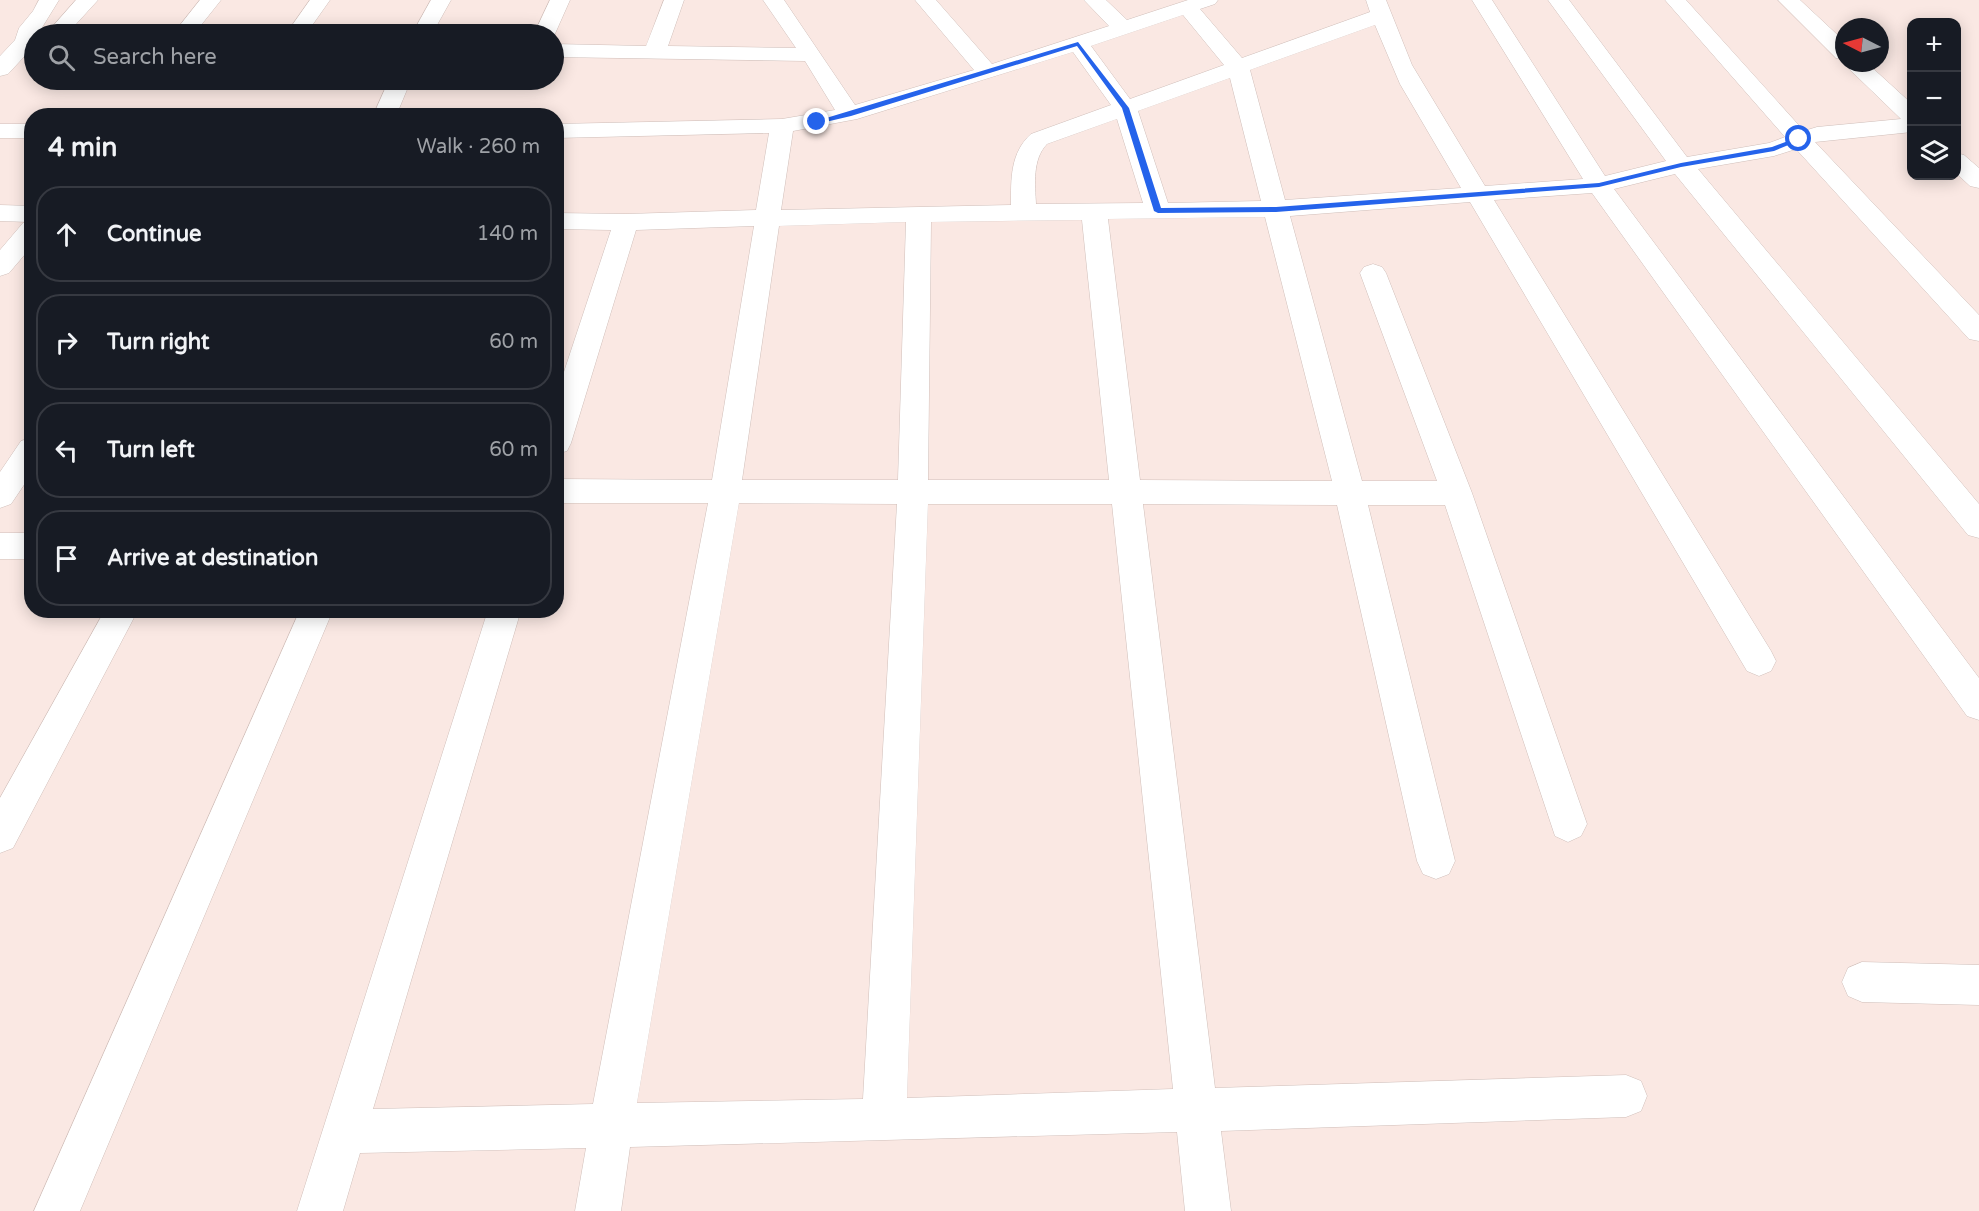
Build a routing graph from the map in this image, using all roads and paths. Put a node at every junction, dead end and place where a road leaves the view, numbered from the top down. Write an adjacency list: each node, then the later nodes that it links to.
1 (49, 0): 17 (street)
2 (88, 0): 18 (street)
3 (211, 0): 19 (street)
4 (320, 0): 20 (street)
5 (441, 0): 21 (street)
6 (560, 0): 22 (street)
7 (674, 0): 30 (street)
8 (773, 0): 31 (street)
9 (925, 0): 35 (street)
10 (1094, 0): 23 (street)
11 (1482, 0): 50 (street)
12 (1558, 0): 47 (street)
13 (1674, 0): 46 (street)
14 (1788, 0): 27 (street)
15 (1197, 4): 23 (street); 32 (street)
16 (1379, 7): 32 (street); 51 (street)
17 (33, 24)
18 (65, 24)
19 (191, 24)
20 (303, 24)
21 (428, 24)
22 (549, 24)
23 (1124, 29): 26 (street)
24 (0, 42): 25 (street)
25 (24, 43)
26 (1078, 44): 35 (street); 38 (street)
27 (1835, 44)
28 (24, 48): 33 (street)
29 (564, 51): 30 (street)
30 (655, 52): 31 (street)
31 (812, 55): 40 (street)
32 (1238, 67): 38 (street); 52 (street)
33 (0, 69)
34 (1864, 72): 39 (street)
35 (988, 73): 40 (street)
36 (396, 90): 37 (street)
37 (388, 108)
38 (1125, 108): 54 (street); 56 (street)
39 (1907, 113)
40 (849, 114): 41 (street)
41 (782, 126): 45 (street); 59 (street)
42 (1907, 126): 46 (street)
43 (0, 131): 44 (street)
44 (24, 131)
45 (564, 131)
46 (1799, 139): 47 (street); 65 (street)
47 (1681, 165): 50 (street); 75 (street)
48 (1961, 165): 49 (street)
49 (1979, 181)
50 (1599, 185): 51 (street); 82 (street)
51 (1479, 195): 52 (street); 81 (street)
52 (1276, 209): 54 (street); 72 (street)
53 (1094, 211): 54 (street); 56 (street); 71 (street)
54 (1158, 211)
55 (0, 213): 57 (street)
56 (1023, 213): 58 (street)
57 (24, 214)
58 (920, 214): 59 (street); 69 (street)
59 (769, 219): 61 (street); 70 (street)
60 (564, 221): 61 (street)
61 (626, 222): 66 (street)
62 (24, 238): 63 (street)
63 (0, 267)
64 (1373, 273): 73 (street)
65 (1979, 332)
66 (564, 418)
67 (24, 462): 74 (street)
68 (564, 491): 70 (street)
69 (913, 492): 70 (street); 71 (street); 90 (street)
70 (725, 493): 91 (street)
71 (1127, 493): 72 (street); 89 (street)
72 (1350, 493): 73 (street); 85 (street)
73 (1457, 493): 83 (street)
74 (0, 496)
75 (1979, 526)
76 (0, 546): 77 (street)
77 (24, 546)
78 (118, 618): 84 (street)
79 (314, 618): 93 (street)
80 (503, 618): 92 (street)
81 (1759, 661)
82 (1979, 705)
83 (1568, 824)
84 (0, 835)
85 (1436, 861)
86 (1862, 982): 87 (street)
87 (1979, 986)
88 (1626, 1096): 89 (street)
89 (1196, 1111): 90 (street); 96 (street)
90 (884, 1120): 91 (street)
91 (611, 1126): 92 (street); 95 (street)
92 (345, 1131): 94 (street)
93 (57, 1211)
94 (320, 1211)
95 (598, 1211)
96 (1208, 1211)

